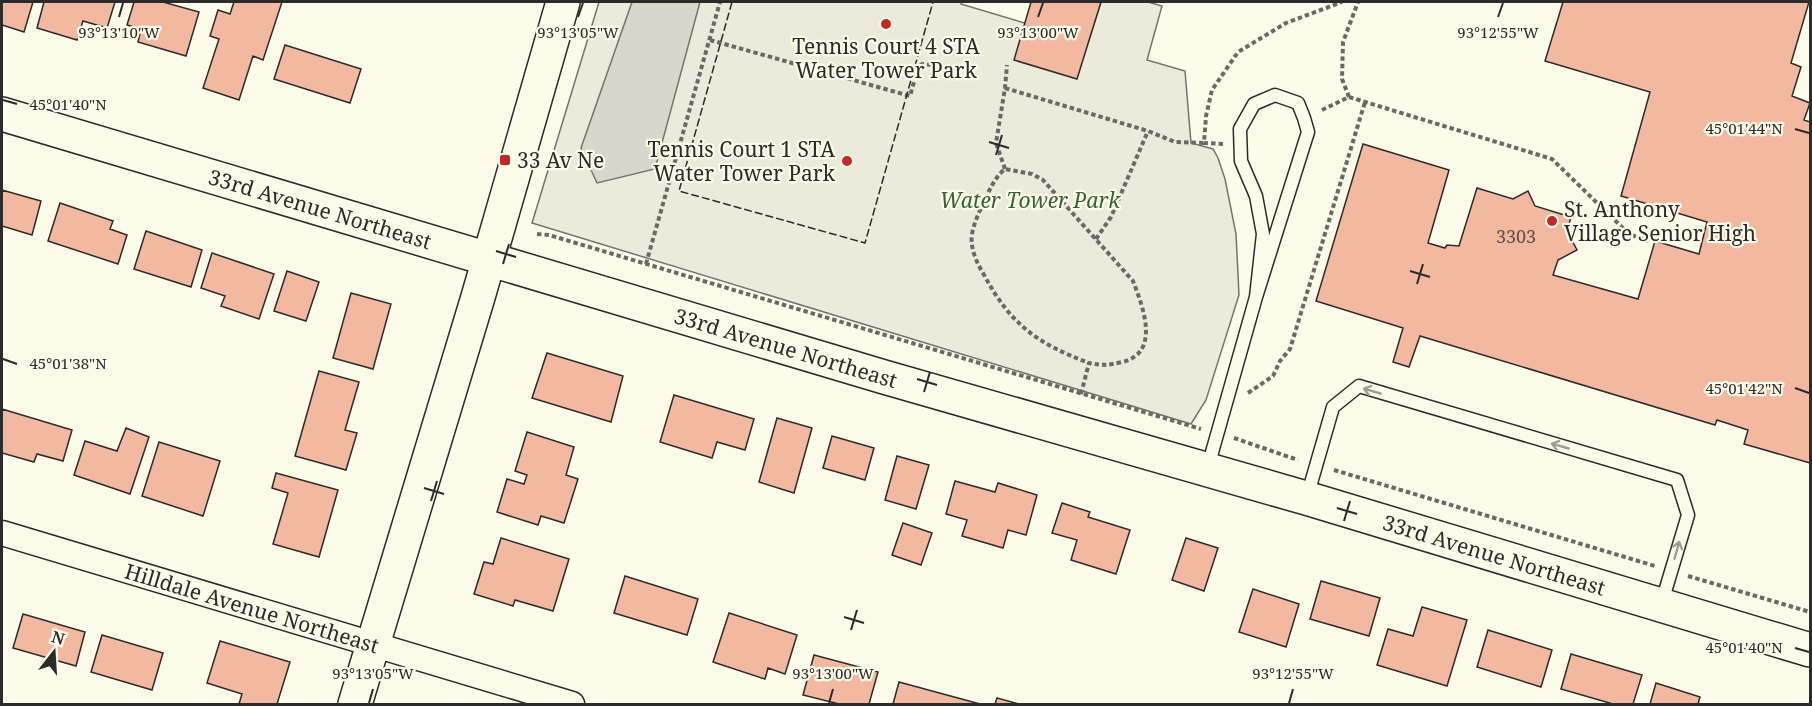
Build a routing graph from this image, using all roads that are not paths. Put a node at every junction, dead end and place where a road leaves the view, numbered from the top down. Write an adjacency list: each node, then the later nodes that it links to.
1 (563, 2): 3 (street)
2 (2, 114): 3 (street, 33rd Avenue Northeast)
3 (489, 259): 5 (street, 33rd Avenue Northeast); 9 (street)
4 (1256, 297): 4 (lane); 5 (lane)
5 (1207, 471): 6 (street, 33rd Avenue Northeast)
6 (1306, 498): 8 (street, 33rd Avenue Northeast); 8 (lane, one-way to 6)
7 (2, 533): 9 (street, Hilldale Avenue Northeast)
8 (1661, 606): 10 (street, 33rd Avenue Northeast)
9 (372, 644): 11 (street); 12 (street, Hilldale Avenue Northeast)
10 (1810, 650)
11 (355, 705)
12 (572, 705)

